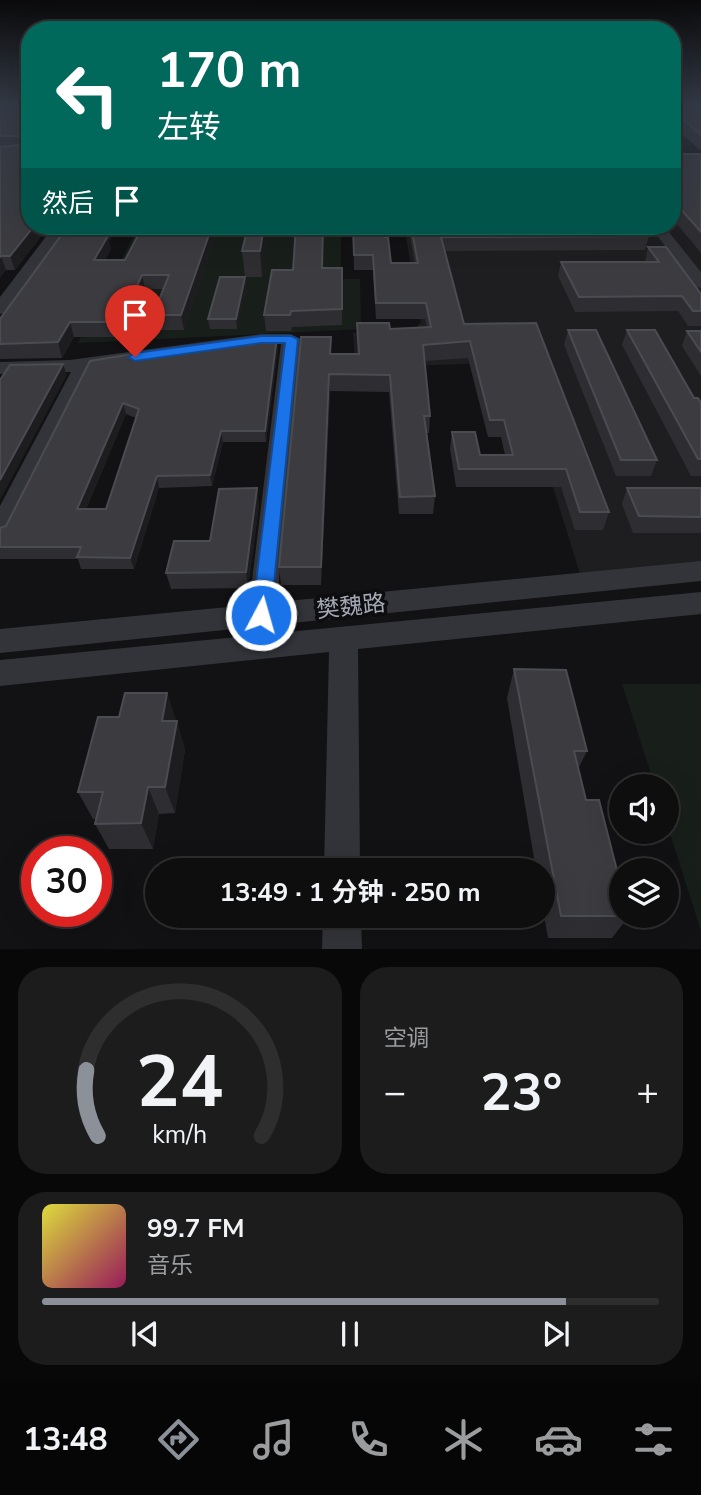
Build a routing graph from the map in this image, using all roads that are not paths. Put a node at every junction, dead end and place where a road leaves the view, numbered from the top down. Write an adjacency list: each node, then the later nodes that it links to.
1 (54, 235): 4 (street)
2 (664, 235): 3 (street)
3 (701, 283)
4 (0, 309)
5 (84, 365): 6 (street); 7 (street); 10 (street)
6 (0, 368)
7 (0, 530)
8 (701, 571): 10 (street, 樊魏路)
9 (701, 603): 11 (street, 樊魏路)
10 (261, 615): 12 (street, 樊魏路)
11 (344, 638): 13 (street, 樊魏路); 14 (street)
12 (0, 641)
13 (0, 673)
14 (342, 858)
15 (342, 928): 16 (street)
16 (342, 949)

